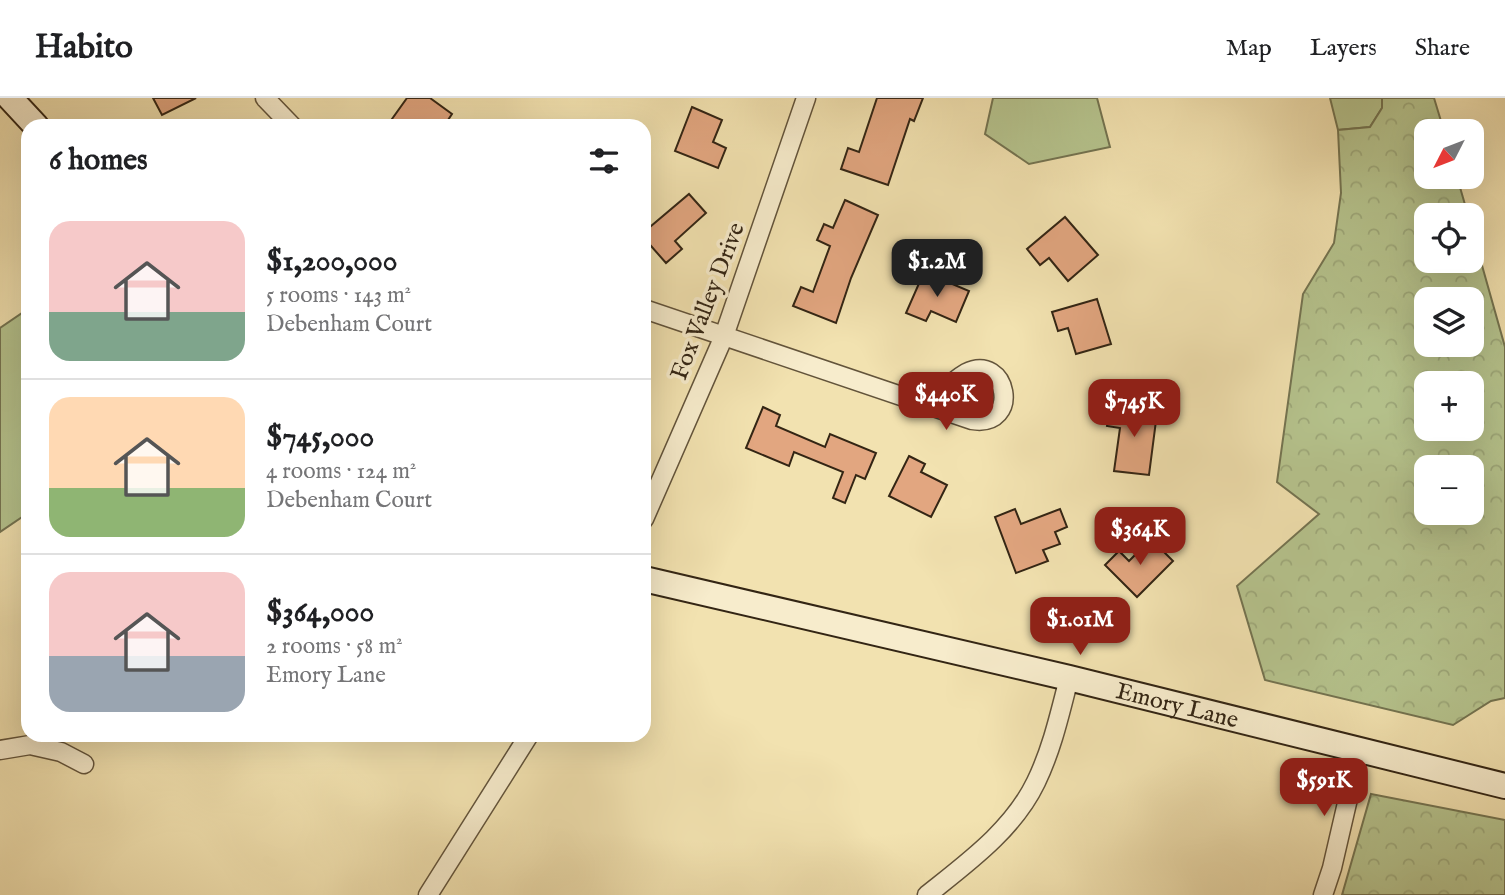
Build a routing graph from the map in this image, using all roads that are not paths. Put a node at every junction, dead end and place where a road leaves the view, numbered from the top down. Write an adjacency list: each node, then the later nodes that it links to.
1 (10, 98): 4 (street)
2 (265, 98): 5 (street)
3 (806, 98): 7 (street, Fox Valley Drive)
4 (30, 119)
5 (285, 119)
6 (651, 311): 7 (street)
7 (724, 336): 8 (street); 9 (street, Fox Valley Drive)
8 (927, 405)
9 (651, 503)
10 (651, 581): 11 (street, Emory Lane)
11 (1069, 678): 14 (street, Emory Lane); 18 (street)
12 (525, 742): 17 (street)
13 (0, 750): 15 (street)
14 (1359, 751): 16 (street, Emory Lane); 19 (street)
15 (84, 764)
16 (1505, 786)
17 (428, 895)
18 (927, 895)
19 (1323, 895)

